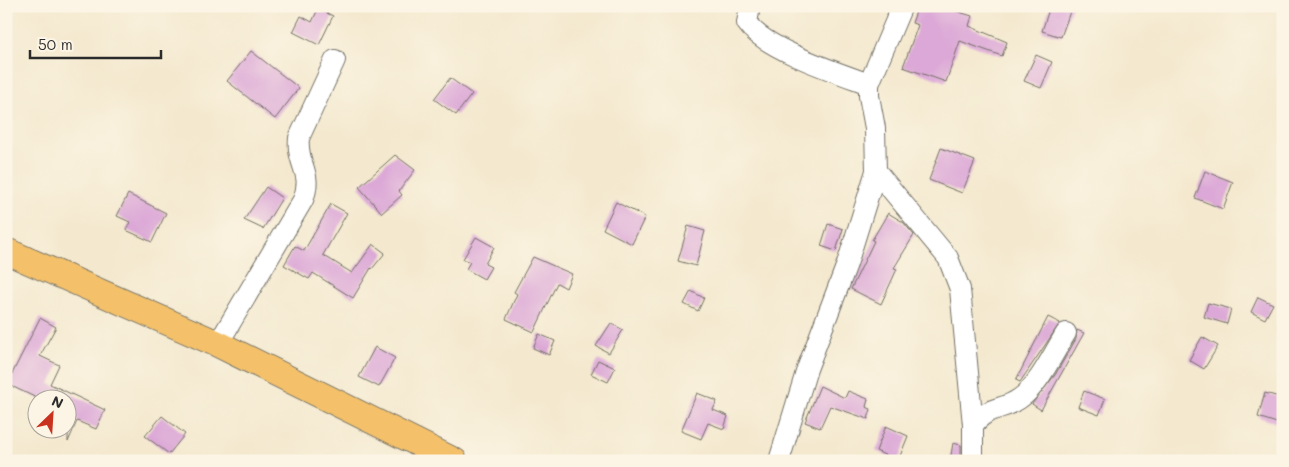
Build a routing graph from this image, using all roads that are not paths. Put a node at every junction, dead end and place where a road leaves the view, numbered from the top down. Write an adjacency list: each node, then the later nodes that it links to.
1 (750, 6): 4 (street)
2 (902, 6): 4 (street)
3 (335, 60): 8 (street)
4 (869, 84): 5 (street)
5 (876, 171): 9 (street); 11 (street)
6 (6, 251): 8 (main road)
7 (1066, 333): 9 (street)
8 (218, 344): 10 (main road)
9 (973, 425): 12 (street)
10 (437, 458)
11 (779, 461)
12 (973, 461)

